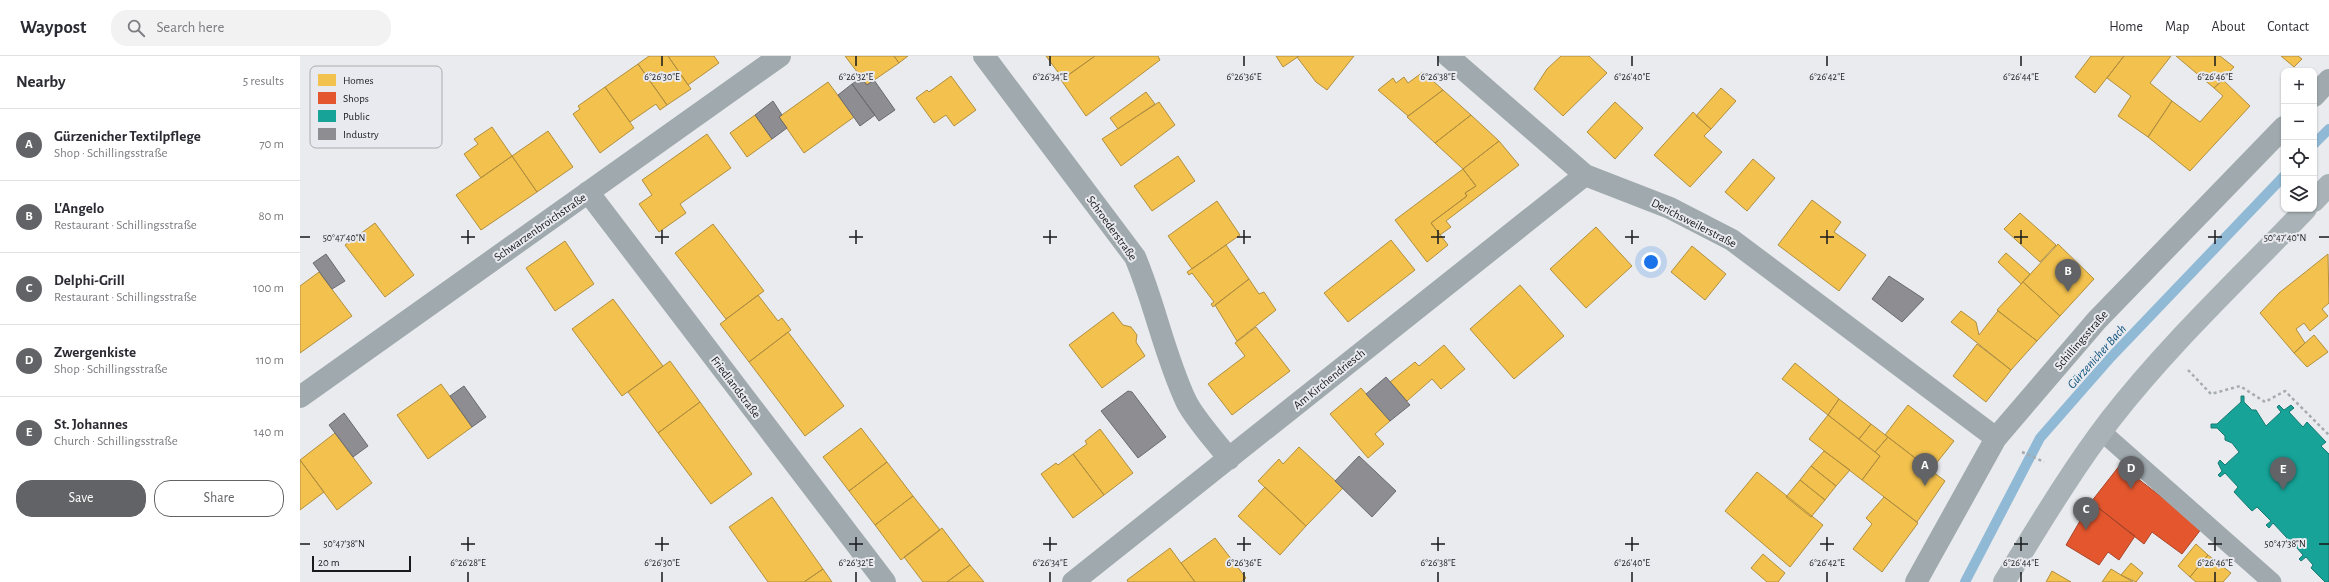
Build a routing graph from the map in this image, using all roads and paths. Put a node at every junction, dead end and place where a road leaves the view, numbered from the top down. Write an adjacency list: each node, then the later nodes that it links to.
1 (780, 56): 9 (street, Schwarzenbroichstraße)
2 (984, 56): 18 (street, Schroederstraße)
3 (1448, 56): 7 (street, Derichsweilerstraße)
4 (2329, 80): 5 (street)
5 (2317, 93)
6 (2281, 130): 16 (street, Schillingsstraße)
7 (1585, 175): 16 (street, Derichsweilerstraße); 18 (street, Am Kirchendriesch)
8 (2329, 185): 10 (main road)
9 (588, 192): 13 (street, Schwarzenbroichstraße); 20 (street, Friedlandstraße)
10 (2317, 198)
11 (2303, 212): 12 (main road)
12 (2169, 351): 14 (main road); 15 (path)
13 (300, 397)
14 (2102, 432): 23 (main road); 24 (lane)
15 (2329, 434)
16 (1996, 438): 22 (street, Schillingsstraße)
17 (2020, 451): 19 (path)
18 (1229, 459): 21 (street, Am Kirchendriesch)
19 (2047, 464)
20 (885, 582)
21 (1073, 582)
22 (1916, 582)
23 (2004, 582)
24 (2272, 582)

